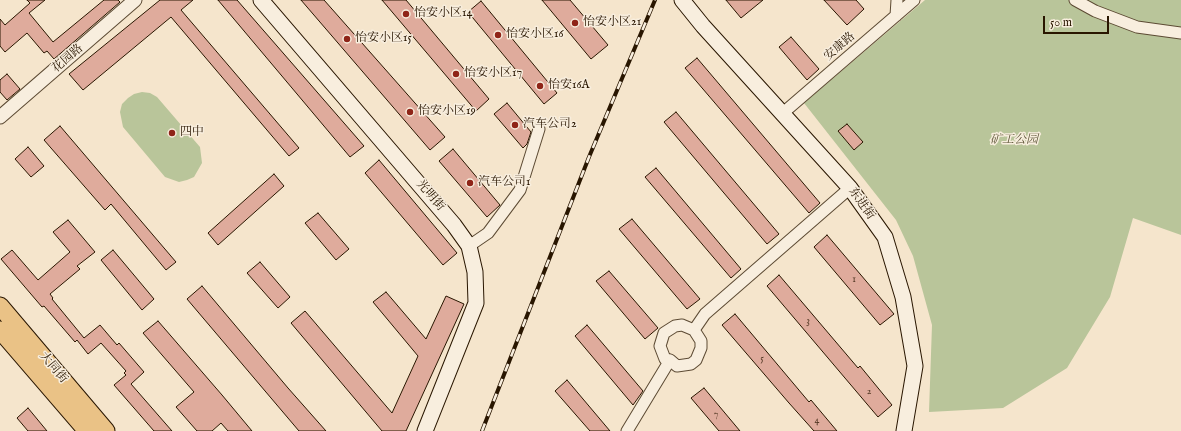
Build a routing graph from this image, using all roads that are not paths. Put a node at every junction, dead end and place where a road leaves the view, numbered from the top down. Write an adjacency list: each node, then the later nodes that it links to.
1 (135, 0): 10 (street, 花园路)
2 (261, 0): 13 (main road, 光明街)
3 (682, 0): 9 (main road, 东进街)
4 (897, 0): 7 (street)
5 (914, 0): 7 (street, 安康路)
6 (1075, 0): 8 (street)
7 (896, 16): 9 (street, 安康路)
8 (1181, 33)
9 (783, 113): 12 (main road, 东进街)
10 (0, 117)
11 (539, 129): 13 (street)
12 (850, 188): 16 (street); 22 (main road, 东进街)
13 (469, 246): 20 (main road, 光明街)
14 (0, 306): 19 (main road, 大同街)
15 (0, 330): 18 (main road, 大同街)
16 (694, 330): 17 (street); 17 (street)
17 (670, 360): 21 (street)
18 (87, 431)
19 (106, 431)
20 (425, 431)
21 (627, 431)
22 (904, 431)

